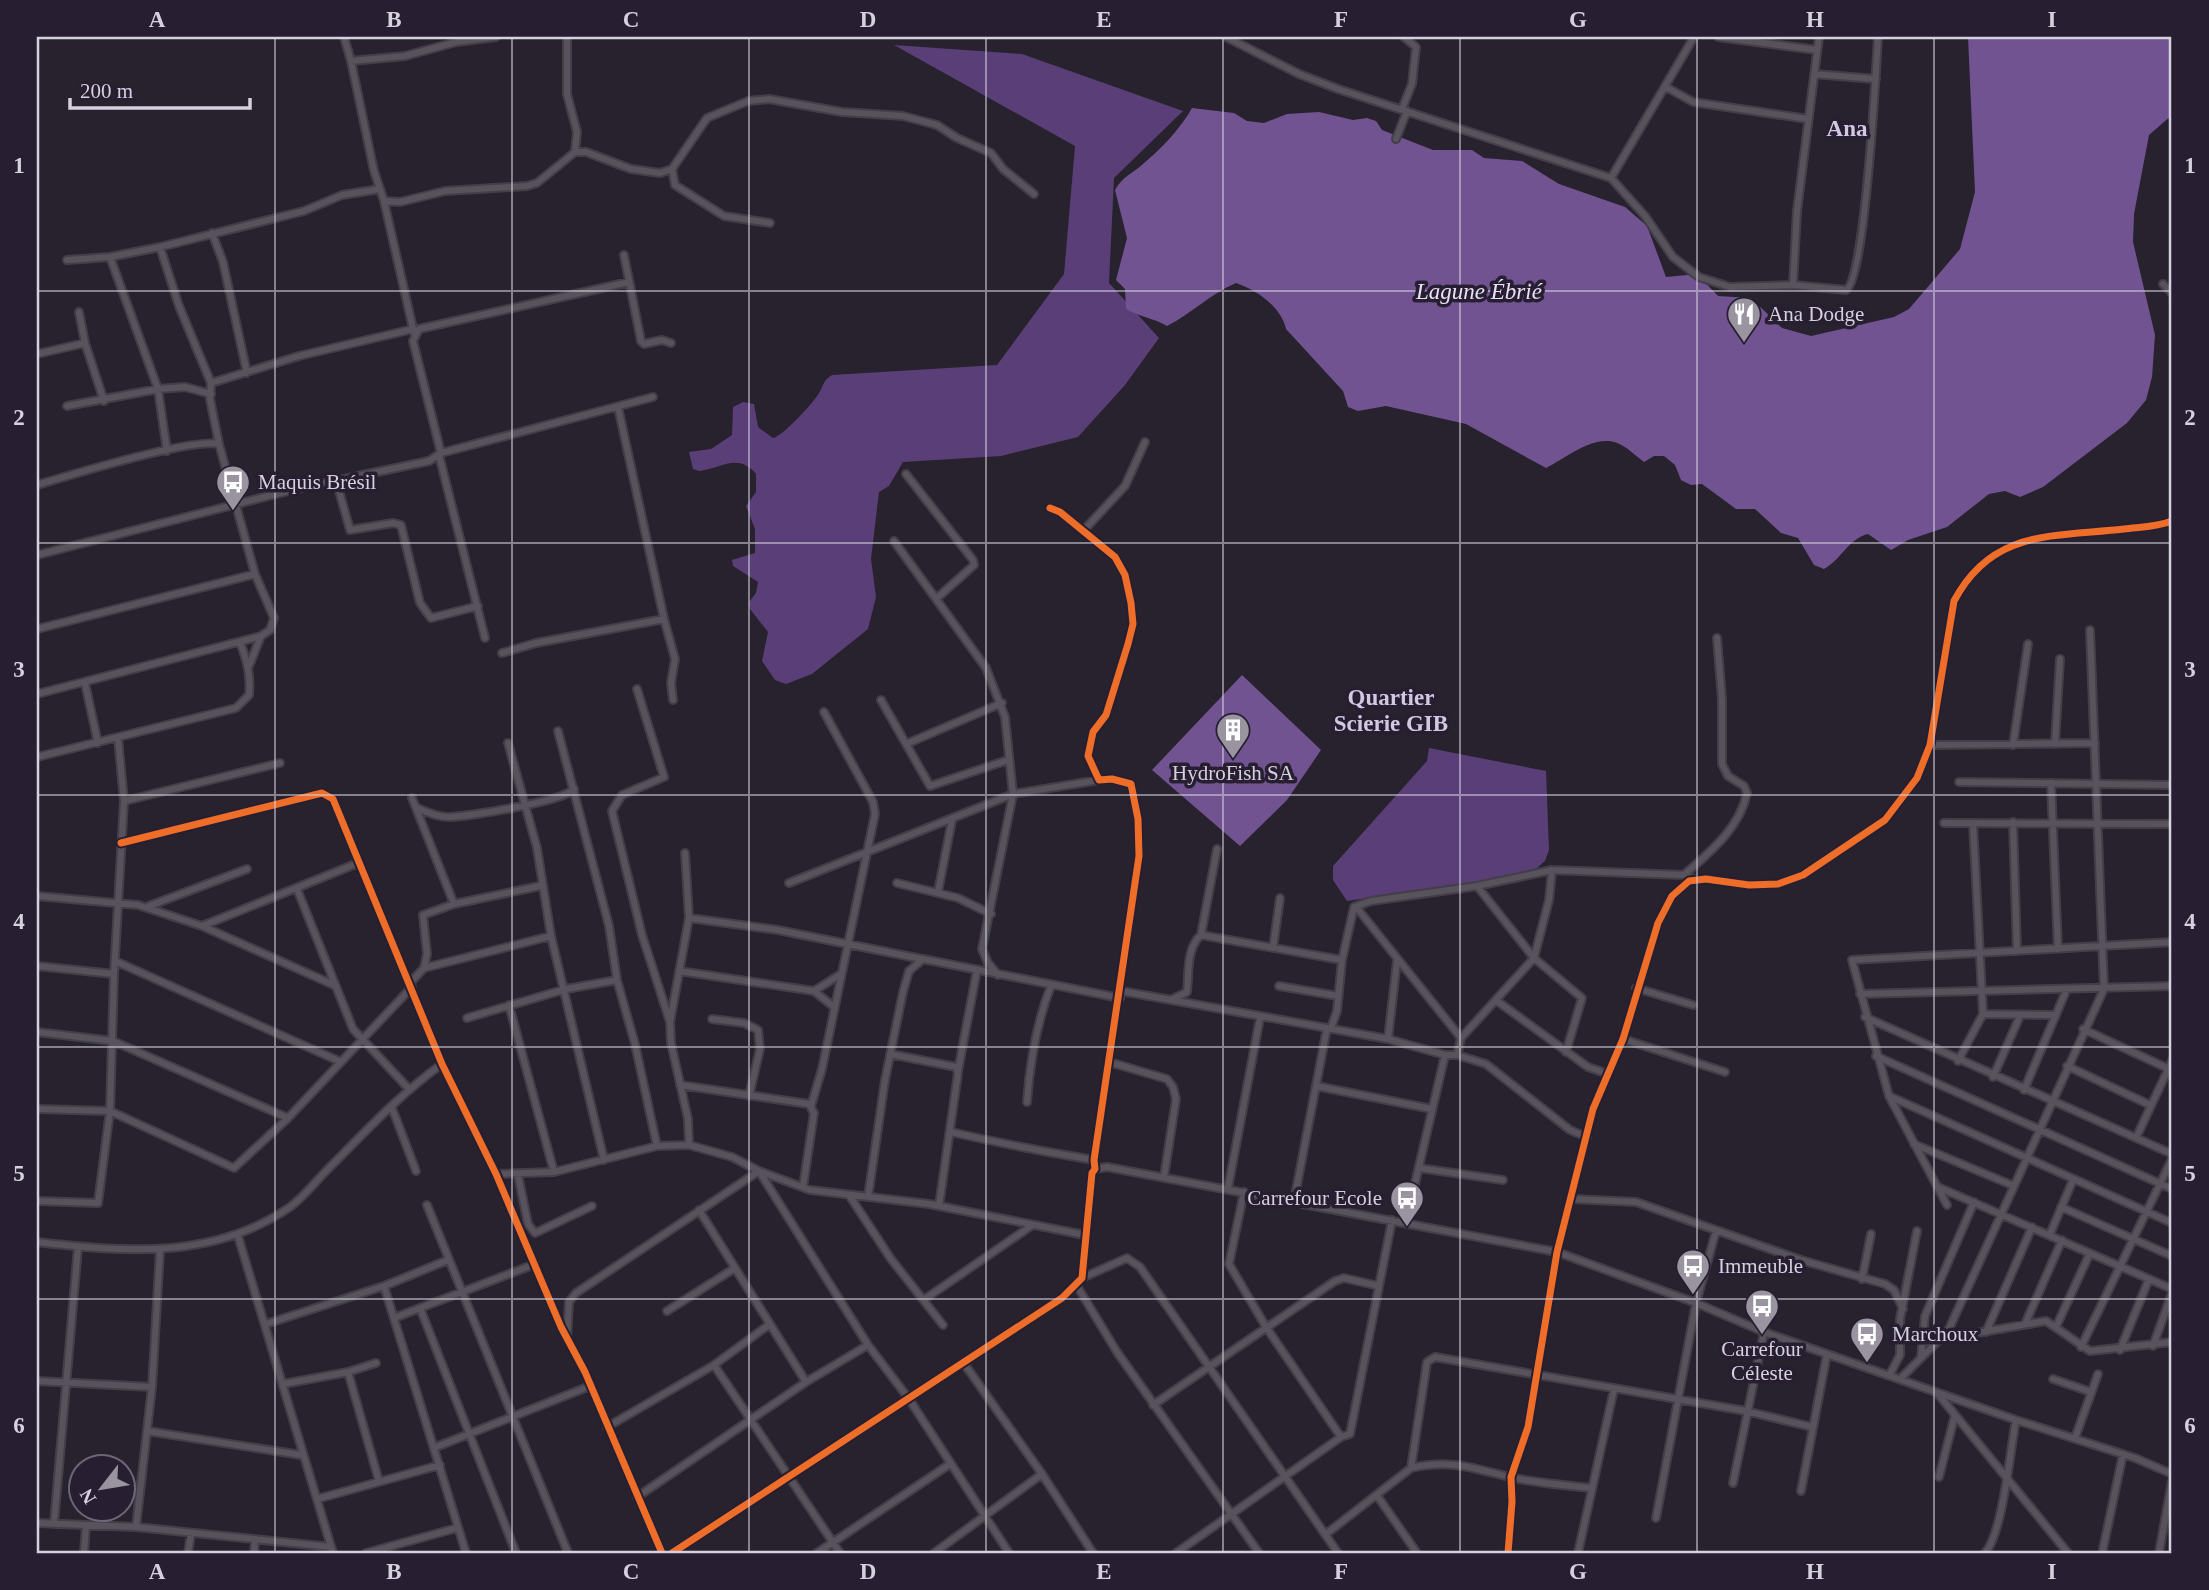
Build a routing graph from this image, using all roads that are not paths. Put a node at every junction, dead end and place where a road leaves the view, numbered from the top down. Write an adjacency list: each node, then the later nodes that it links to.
1 (344, 37): 11 (street)
2 (496, 37): 11 (street)
3 (567, 37): 18 (street)
4 (1226, 37): 15 (street)
5 (1404, 37): 15 (street)
6 (1694, 37): 14 (street)
7 (1718, 37): 10 (street)
8 (1819, 37): 10 (street)
9 (1878, 37): 13 (street)
10 (1817, 50): 12 (street)
11 (351, 61): 21 (street)
12 (1814, 74): 13 (street); 16 (street)
13 (1876, 79): 32 (street)
14 (1666, 88): 16 (street); 20 (street)
15 (1404, 110): 17 (street); 20 (street)
16 (1808, 119): 32 (street)
17 (1396, 139)
18 (575, 152): 19 (street); 23 (street)
19 (673, 169): 22 (street); 24 (street)
20 (1612, 178): 32 (street)
21 (380, 189): 23 (street); 25 (street)
22 (1034, 194)
23 (384, 201): 35 (street)
24 (770, 223)
25 (212, 233): 26 (street); 39 (street)
26 (160, 247): 28 (street); 40 (street)
27 (624, 255): 30 (street)
28 (110, 257): 29 (street); 41 (street)
29 (67, 260)
30 (629, 282): 35 (street); 36 (street)
31 (2163, 284): 33 (street)
32 (1793, 285)
33 (2172, 293)
34 (79, 312): 37 (street)
35 (413, 332): 39 (street); 50 (street)
36 (671, 342)
37 (85, 344): 38 (street); 44 (street)
38 (37, 354)
39 (247, 373): 40 (street)
40 (211, 383): 42 (street)
41 (158, 389): 42 (street); 44 (street); 49 (street)
42 (211, 394): 48 (street)
43 (653, 397): 46 (street)
44 (104, 401): 45 (street)
45 (67, 406)
46 (618, 407): 50 (street); 63 (street)
47 (1145, 442): 57 (street)
48 (219, 444): 49 (street); 54 (street)
49 (167, 451): 53 (street)
50 (440, 454): 52 (street); 62 (street)
51 (906, 474): 61 (street)
52 (336, 480): 54 (street); 62 (street)
53 (37, 485)
54 (236, 505): 59 (street); 60 (street)
55 (1050, 508): 57 (street)
56 (2172, 521): 88 (street)
57 (1083, 531): 93 (street)
58 (894, 541): 61 (street)
59 (37, 555)
60 (255, 574): 64 (street); 66 (street)
61 (936, 599): 79 (street)
62 (478, 606): 67 (street)
63 (664, 619): 71 (street); 77 (street)
64 (37, 629)
65 (2090, 630): 85 (street)
66 (261, 636): 69 (street); 73 (street)
67 (485, 638)
68 (1717, 638): 118 (street)
69 (240, 642): 73 (street); 74 (street)
70 (2028, 644): 89 (street)
71 (502, 653)
72 (2060, 659): 87 (street)
73 (249, 666): 82 (street)
74 (85, 683): 76 (street); 83 (street)
75 (637, 689): 183 (street)
76 (37, 694)
77 (673, 700)
78 (881, 700): 86 (street)
79 (1002, 703): 86 (street); 91 (street)
80 (824, 712): 113 (street)
81 (558, 731): 98 (street)
82 (118, 738): 83 (street); 101 (street)
83 (98, 743): 90 (street)
84 (508, 743): 102 (street)
85 (2095, 743): 87 (street); 96 (street)
86 (906, 744): 91 (street)
87 (2055, 744): 89 (street)
88 (1930, 745): 89 (street); 119 (street)
89 (2013, 745)
90 (37, 757)
91 (1008, 760): 99 (street)
92 (280, 763): 101 (street)
93 (1099, 780): 99 (street); 169 (street)
94 (1959, 782): 95 (street)
95 (2052, 783): 96 (street); 106 (street)
96 (2094, 784): 97 (street); 107 (street)
97 (2172, 785)
98 (574, 789): 102 (street); 156 (street)
99 (1013, 794): 104 (street); 132 (street)
100 (412, 798): 103 (street)
101 (124, 801): 111 (street)
102 (523, 805): 103 (street); 122 (street)
103 (417, 808): 129 (street)
104 (951, 820): 113 (street); 125 (street)
105 (2013, 822): 106 (street); 109 (street); 142 (street)
106 (2053, 822): 107 (street); 141 (street)
107 (2098, 822): 110 (street); 139 (street)
108 (1944, 823): 109 (street)
109 (1973, 823): 143 (street)
110 (2172, 824)
111 (121, 844): 115 (street); 128 (street)
112 (1217, 849): 135 (street)
113 (868, 850): 121 (street); 138 (street)
114 (685, 853): 133 (street)
115 (358, 863): 124 (street); 157 (street)
116 (247, 869): 130 (street)
117 (1552, 870): 118 (street); 123 (street); 144 (street)
118 (1684, 875): 119 (street)
119 (1695, 879): 162 (street)
120 (897, 883): 125 (street)
121 (789, 884)
122 (540, 886): 129 (street); 136 (street)
123 (1477, 886): 131 (street); 144 (street)
124 (297, 889): 134 (street); 159 (street)
125 (938, 892): 132 (street)
126 (37, 896): 128 (street)
127 (1280, 898): 140 (street)
128 (118, 901): 130 (street); 147 (street)
129 (454, 904): 150 (street)
130 (147, 907): 134 (street)
131 (1357, 908): 146 (street); 148 (street)
132 (991, 914): 155 (street)
133 (689, 918): 138 (street); 152 (street)
134 (202, 926): 159 (street)
135 (1201, 935): 140 (street); 171 (street)
136 (551, 936): 150 (street); 163 (street)
137 (2172, 942): 139 (street)
138 (846, 946): 145 (street); 154 (street)
139 (2102, 946): 141 (street); 164 (street)
140 (1273, 948): 146 (street)
141 (2058, 949): 142 (street)
142 (2018, 951): 143 (street)
143 (1979, 953): 165 (street); 168 (street)
144 (1534, 958): 172 (street); 192 (street)
145 (923, 959): 151 (street); 193 (street)
146 (1342, 960): 170 (street)
147 (114, 961): 153 (street); 198 (street)
148 (1397, 961): 187 (street); 188 (street)
149 (37, 965): 153 (street)
150 (424, 968): 157 (street)
151 (977, 970): 155 (street); 204 (street)
152 (679, 971): 166 (street); 183 (street)
153 (114, 974): 191 (street)
154 (841, 974): 166 (street); 175 (street)
155 (998, 975): 160 (street)
156 (617, 980): 163 (street); 228 (street)
157 (411, 985): 190 (street); 200 (street)
158 (1279, 985): 170 (street)
159 (335, 986): 190 (street)
160 (1051, 986): 169 (street); 214 (street)
161 (2172, 986): 164 (street)
162 (1636, 988): 174 (street); 189 (street)
163 (566, 989): 173 (street); 231 (street)
164 (2105, 989): 167 (street); 185 (street)
165 (1983, 990): 167 (street); 168 (street); 176 (street)
166 (814, 991): 175 (street)
167 (2066, 991): 178 (street)
168 (1860, 994): 179 (street)
169 (1120, 995): 171 (street); 199 (street)
170 (1338, 996): 184 (street)
171 (1167, 1001): 181 (street)
172 (1497, 1001): 187 (street); 192 (street)
173 (509, 1005): 180 (street); 237 (street)
174 (1693, 1005)
175 (834, 1007): 216 (street)
176 (1983, 1014): 177 (street); 197 (street)
177 (2021, 1016): 178 (street); 206 (street)
178 (2056, 1016): 210 (street)
179 (1866, 1017): 196 (street); 197 (street)
180 (467, 1018)
181 (1260, 1018): 184 (street); 247 (street)
182 (712, 1019): 211 (street)
183 (670, 1022): 207 (street)
184 (1329, 1028): 188 (street); 208 (street)
185 (2083, 1030): 201 (street); 202 (street)
186 (37, 1032): 191 (street)
187 (1461, 1038): 195 (street)
188 (1388, 1039): 194 (street)
189 (1623, 1039): 203 (street); 205 (street)
190 (361, 1040): 198 (street); 209 (street)
191 (113, 1041): 220 (street); 221 (street)
192 (1566, 1052): 205 (street)
193 (890, 1055): 204 (street); 251 (street)
194 (1446, 1055): 195 (street); 219 (street)
195 (1457, 1055): 224 (street)
196 (1876, 1056): 212 (street); 222 (street)
197 (1958, 1061): 206 (street)
198 (341, 1062): 221 (street)
199 (1109, 1062): 232 (street); 240 (street)
200 (442, 1064): 209 (street); 238 (street)
201 (2171, 1065): 215 (street)
202 (2067, 1066): 213 (street); 215 (street)
203 (1725, 1072)
204 (958, 1073): 223 (street)
205 (1608, 1074): 224 (street)
206 (1993, 1077): 210 (street)
207 (680, 1085): 211 (street); 227 (street)
208 (1316, 1086): 219 (street); 254 (street)
209 (408, 1088): 217 (street)
210 (2024, 1090): 213 (street)
211 (749, 1096): 216 (street)
212 (1889, 1096): 226 (street); 230 (street)
213 (2051, 1101): 222 (street); 225 (street)
214 (1027, 1102)
215 (2150, 1105): 225 (street)
216 (811, 1106): 245 (street)
217 (392, 1108): 235 (street); 274 (street)
218 (37, 1109): 220 (street)
219 (1432, 1109): 233 (street)
220 (110, 1111): 221 (street); 253 (street)
221 (288, 1118)
222 (2039, 1129): 230 (street); 243 (street)
223 (951, 1132): 232 (street); 259 (street)
224 (1587, 1137): 252 (street)
225 (2136, 1138): 229 (street)
226 (1914, 1144): 244 (street); 246 (street)
227 (689, 1145): 228 (street); 236 (street)
228 (657, 1146): 231 (street)
229 (2172, 1156): 243 (street)
230 (2026, 1158): 242 (street); 244 (street)
231 (604, 1160): 237 (street)
232 (1094, 1160): 234 (street)
233 (1419, 1168): 241 (street); 265 (street)
234 (1095, 1169): 240 (street); 273 (street)
235 (416, 1171)
236 (759, 1171): 245 (street); 261 (street); 312 (street)
237 (554, 1172): 239 (street)
238 (496, 1174): 239 (street); 284 (street)
239 (518, 1175): 258 (street)
240 (1164, 1177): 247 (street)
241 (1503, 1180)
242 (2073, 1180): 260 (street); 262 (street)
243 (2159, 1183): 248 (street); 262 (street)
244 (2014, 1186): 263 (street)
245 (803, 1187): 250 (street)
246 (1938, 1187): 255 (street); 257 (street)
247 (1228, 1188): 249 (street)
248 (2172, 1189)
249 (1244, 1192): 254 (street); 305 (street)
250 (849, 1195): 251 (street); 295 (street)
251 (867, 1197): 259 (street)
252 (1572, 1199): 269 (street); 280 (street)
253 (37, 1201)
254 (1294, 1201): 264 (street)
255 (1974, 1202): 263 (street); 317 (street)
256 (427, 1205): 283 (street)
257 (1947, 1205)
258 (592, 1206)
259 (939, 1206): 267 (street)
260 (2062, 1207): 272 (street); 276 (street)
261 (699, 1210): 286 (street); 309 (street)
262 (2146, 1212): 266 (street); 276 (street)
263 (2001, 1213): 268 (street); 310 (street)
264 (1392, 1220): 265 (street); 292 (street)
265 (1406, 1222): 280 (street)
266 (2172, 1223)
267 (1031, 1226): 273 (street); 295 (street)
268 (2032, 1227): 272 (street); 308 (street)
269 (1716, 1231): 288 (street); 296 (street)
270 (1917, 1231): 298 (street)
271 (1871, 1234): 288 (street)
272 (2050, 1234): 275 (street)
273 (1085, 1235): 287 (street)
274 (238, 1236): 279 (street); 301 (street)
275 (2062, 1240): 281 (street); 303 (street)
276 (2133, 1240): 282 (street); 285 (street)
277 (37, 1242): 278 (street)
278 (78, 1247): 279 (street); 329 (street)
279 (160, 1251): 333 (street)
280 (1557, 1252): 296 (street); 323 (street)
281 (2090, 1253): 285 (street); 306 (street)
282 (2172, 1256)
283 (449, 1260): 290 (street); 294 (street)
284 (536, 1265): 294 (street); 309 (street)
285 (2119, 1267): 289 (street); 314 (street)
286 (735, 1268): 299 (street); 302 (street)
287 (1082, 1278): 291 (street); 321 (street)
288 (1863, 1279): 298 (street)
289 (2149, 1279): 293 (street); 315 (street)
290 (384, 1286): 300 (street); 301 (street)
291 (1077, 1286): 318 (street); 339 (street)
292 (1379, 1286): 305 (street); 349 (street)
293 (2172, 1291): 313 (street)
294 (461, 1292): 297 (street); 341 (street)
295 (925, 1299): 304 (street)
296 (1696, 1303): 307 (street); 338 (street)
297 (420, 1308): 300 (street); 348 (street)
298 (1902, 1309): 324 (street)
299 (667, 1311)
300 (394, 1318): 351 (street)
301 (265, 1324): 331 (street)
302 (770, 1324): 320 (street); 330 (street)
303 (2025, 1324): 306 (street); 308 (street)
304 (943, 1325)
305 (1266, 1327): 321 (street); 349 (street)
306 (2056, 1327): 314 (street)
307 (1764, 1332): 316 (street); 340 (street)
308 (1986, 1332): 310 (street)
309 (566, 1339): 332 (street)
310 (1941, 1339): 317 (street)
311 (2172, 1342): 313 (street)
312 (868, 1345): 330 (street); 337 (street)
313 (2152, 1346): 315 (street)
314 (2081, 1347): 315 (street)
315 (2120, 1350)
316 (1827, 1354): 324 (street); 346 (street)
317 (1921, 1358): 326 (street)
318 (963, 1362): 337 (street); 357 (street)
319 (376, 1363): 322 (street)
320 (714, 1365): 343 (street); 345 (street)
321 (1211, 1368): 339 (street); 359 (street)
322 (348, 1372): 331 (street); 365 (street)
323 (1536, 1373): 334 (street); 356 (street); 360 (street)
324 (1890, 1374): 326 (street)
325 (2098, 1374): 336 (street)
326 (1901, 1378): 335 (street)
327 (2053, 1380): 336 (street)
328 (37, 1381): 329 (street)
329 (68, 1382): 333 (street); 376 (street)
330 (806, 1382): 343 (street)
331 (283, 1384): 353 (street)
332 (590, 1386): 341 (street); 345 (street)
333 (152, 1387): 347 (street)
334 (1614, 1389): 338 (street); 367 (street)
335 (1937, 1392): 342 (street); 344 (street)
336 (2091, 1392): 350 (street)
337 (909, 1399): 354 (street); 363 (street)
338 (1677, 1401): 340 (street); 374 (street)
339 (1153, 1405): 372 (street)
340 (1746, 1411): 346 (street); 366 (street)
341 (511, 1415): 348 (street); 392 (street)
342 (1955, 1415): 361 (street); 362 (street)
343 (751, 1419): 363 (street); 369 (street)
344 (2016, 1420): 350 (street); 362 (street)
345 (607, 1427): 369 (street)
346 (1812, 1427): 368 (street)
347 (147, 1431): 353 (street); 378 (street)
348 (471, 1434): 351 (street); 391 (street)
349 (1341, 1437): 359 (street)
350 (2075, 1438): 352 (street)
351 (436, 1447): 355 (street)
352 (2123, 1454): 358 (street); 384 (street)
353 (301, 1455): 371 (street)
354 (950, 1464): 373 (street); 383 (street)
355 (440, 1465): 365 (street); 379 (street)
356 (1411, 1468): 360 (street); 370 (street)
357 (1042, 1474): 373 (street); 399 (street)
358 (2172, 1474)
359 (1286, 1477): 372 (street); 381 (street)
360 (1511, 1477): 367 (street); 404 (street)
361 (1939, 1477)
362 (2005, 1478): 406 (street); 407 (street)
363 (790, 1479): 383 (street); 394 (street)
364 (2172, 1481): 408 (street)
365 (379, 1482): 371 (street)
366 (1733, 1483)
367 (1591, 1488): 405 (street)
368 (1801, 1491)
369 (638, 1497): 393 (street)
370 (1378, 1497): 381 (street); 403 (street)
371 (317, 1499): 385 (street)
372 (1233, 1515): 400 (street); 401 (street)
373 (985, 1517): 397 (street); 398 (street)
374 (1656, 1518)
375 (37, 1523): 376 (street)
376 (54, 1524): 377 (street)
377 (86, 1526): 378 (street); 386 (street)
378 (136, 1527): 380 (street)
379 (457, 1528): 389 (street); 390 (street)
380 (191, 1534): 382 (street); 387 (street)
381 (1326, 1534): 402 (street)
382 (256, 1539): 385 (street); 388 (street)
383 (834, 1543): 395 (street); 396 (street)
384 (2103, 1549)
385 (332, 1550)
386 (84, 1553)
387 (188, 1553)
388 (254, 1553)
389 (366, 1553)
390 (466, 1553)
391 (516, 1553)
392 (568, 1553)
393 (662, 1553)
394 (672, 1553)
395 (817, 1553)
396 (841, 1553)
397 (934, 1553)
398 (1009, 1553)
399 (1093, 1553)
400 (1176, 1553)
401 (1259, 1553)
402 (1338, 1553)
403 (1417, 1553)
404 (1508, 1553)
405 (1578, 1553)
406 (1985, 1553)
407 (2068, 1553)
408 (2159, 1553)

